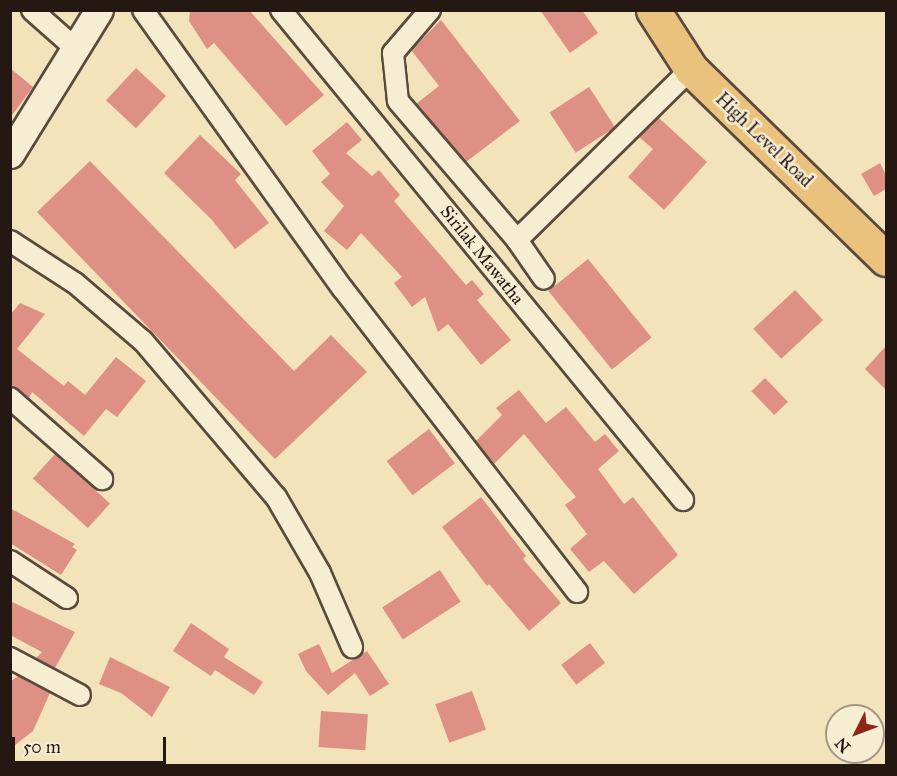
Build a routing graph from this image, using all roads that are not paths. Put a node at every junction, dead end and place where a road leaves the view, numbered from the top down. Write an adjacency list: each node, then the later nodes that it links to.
1 (32, 10): 8 (street)
2 (99, 10): 8 (street)
3 (143, 10): 20 (street)
4 (281, 10): 18 (street, Sirilak Mawatha)
5 (430, 10): 11 (street)
6 (653, 10): 9 (highway, High Level Road)
7 (665, 10): 12 (highway, High Level Road)
8 (75, 48): 10 (street)
9 (691, 69): 11 (street); 14 (highway, High Level Road)
10 (10, 154)
11 (517, 240): 15 (street)
12 (886, 240)
13 (10, 241): 22 (street)
14 (886, 259)
15 (544, 279)
16 (10, 398): 17 (street)
17 (102, 478)
18 (683, 500)
19 (10, 561): 21 (street)
20 (577, 592)
21 (67, 598)
22 (352, 647)
23 (10, 658): 24 (street)
24 (80, 694)

